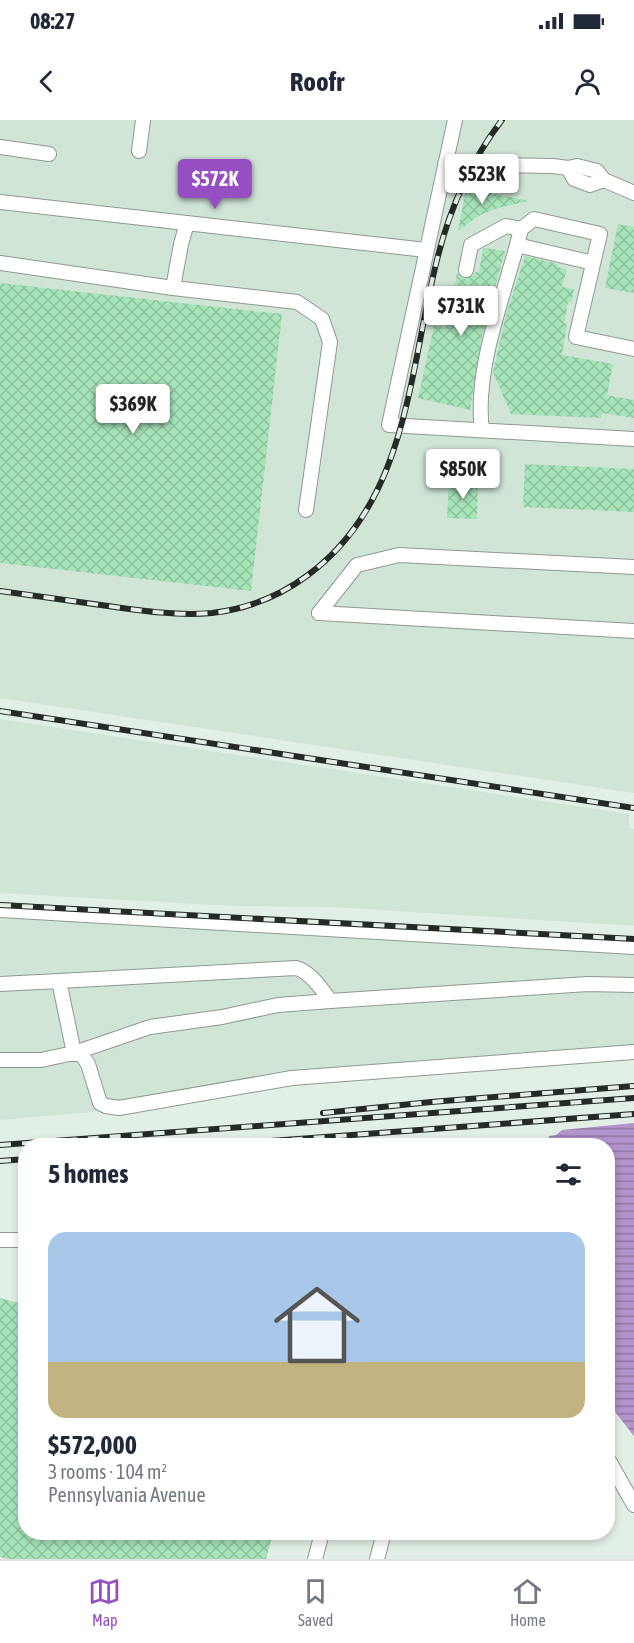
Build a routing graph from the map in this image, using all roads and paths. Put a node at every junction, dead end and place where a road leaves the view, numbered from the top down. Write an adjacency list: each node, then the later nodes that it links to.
1 (143, 120): 4 (street)
2 (455, 120): 6 (street)
3 (0, 147): 5 (street)
4 (139, 151)
5 (49, 154)
6 (445, 164): 7 (street); 12 (street)
7 (634, 193)
8 (0, 202): 9 (street)
9 (187, 223): 12 (street); 16 (street)
10 (521, 229): 11 (street); 14 (street); 15 (street)
11 (517, 245): 14 (street); 18 (street)
12 (426, 250): 18 (street)
13 (0, 263): 16 (street)
14 (593, 263): 17 (street)
15 (466, 270)
16 (173, 288): 20 (street)
17 (634, 349)
18 (482, 430): 19 (street)
19 (634, 439)
20 (306, 510)
21 (634, 567): 22 (street)
22 (634, 631)
23 (0, 910): 24 (street)
24 (634, 947)
25 (59, 981): 26 (street); 28 (street); 30 (street)
26 (0, 984)
27 (634, 984): 28 (street)
28 (330, 1001): 30 (street)
29 (634, 1052): 30 (street)
30 (74, 1053): 31 (street)
31 (0, 1060)
32 (0, 1240): 33 (street)
33 (18, 1240)
34 (615, 1471): 35 (street)
35 (634, 1505)
36 (320, 1540): 38 (street)
37 (382, 1540): 39 (street)
38 (315, 1559)
39 (377, 1559)

